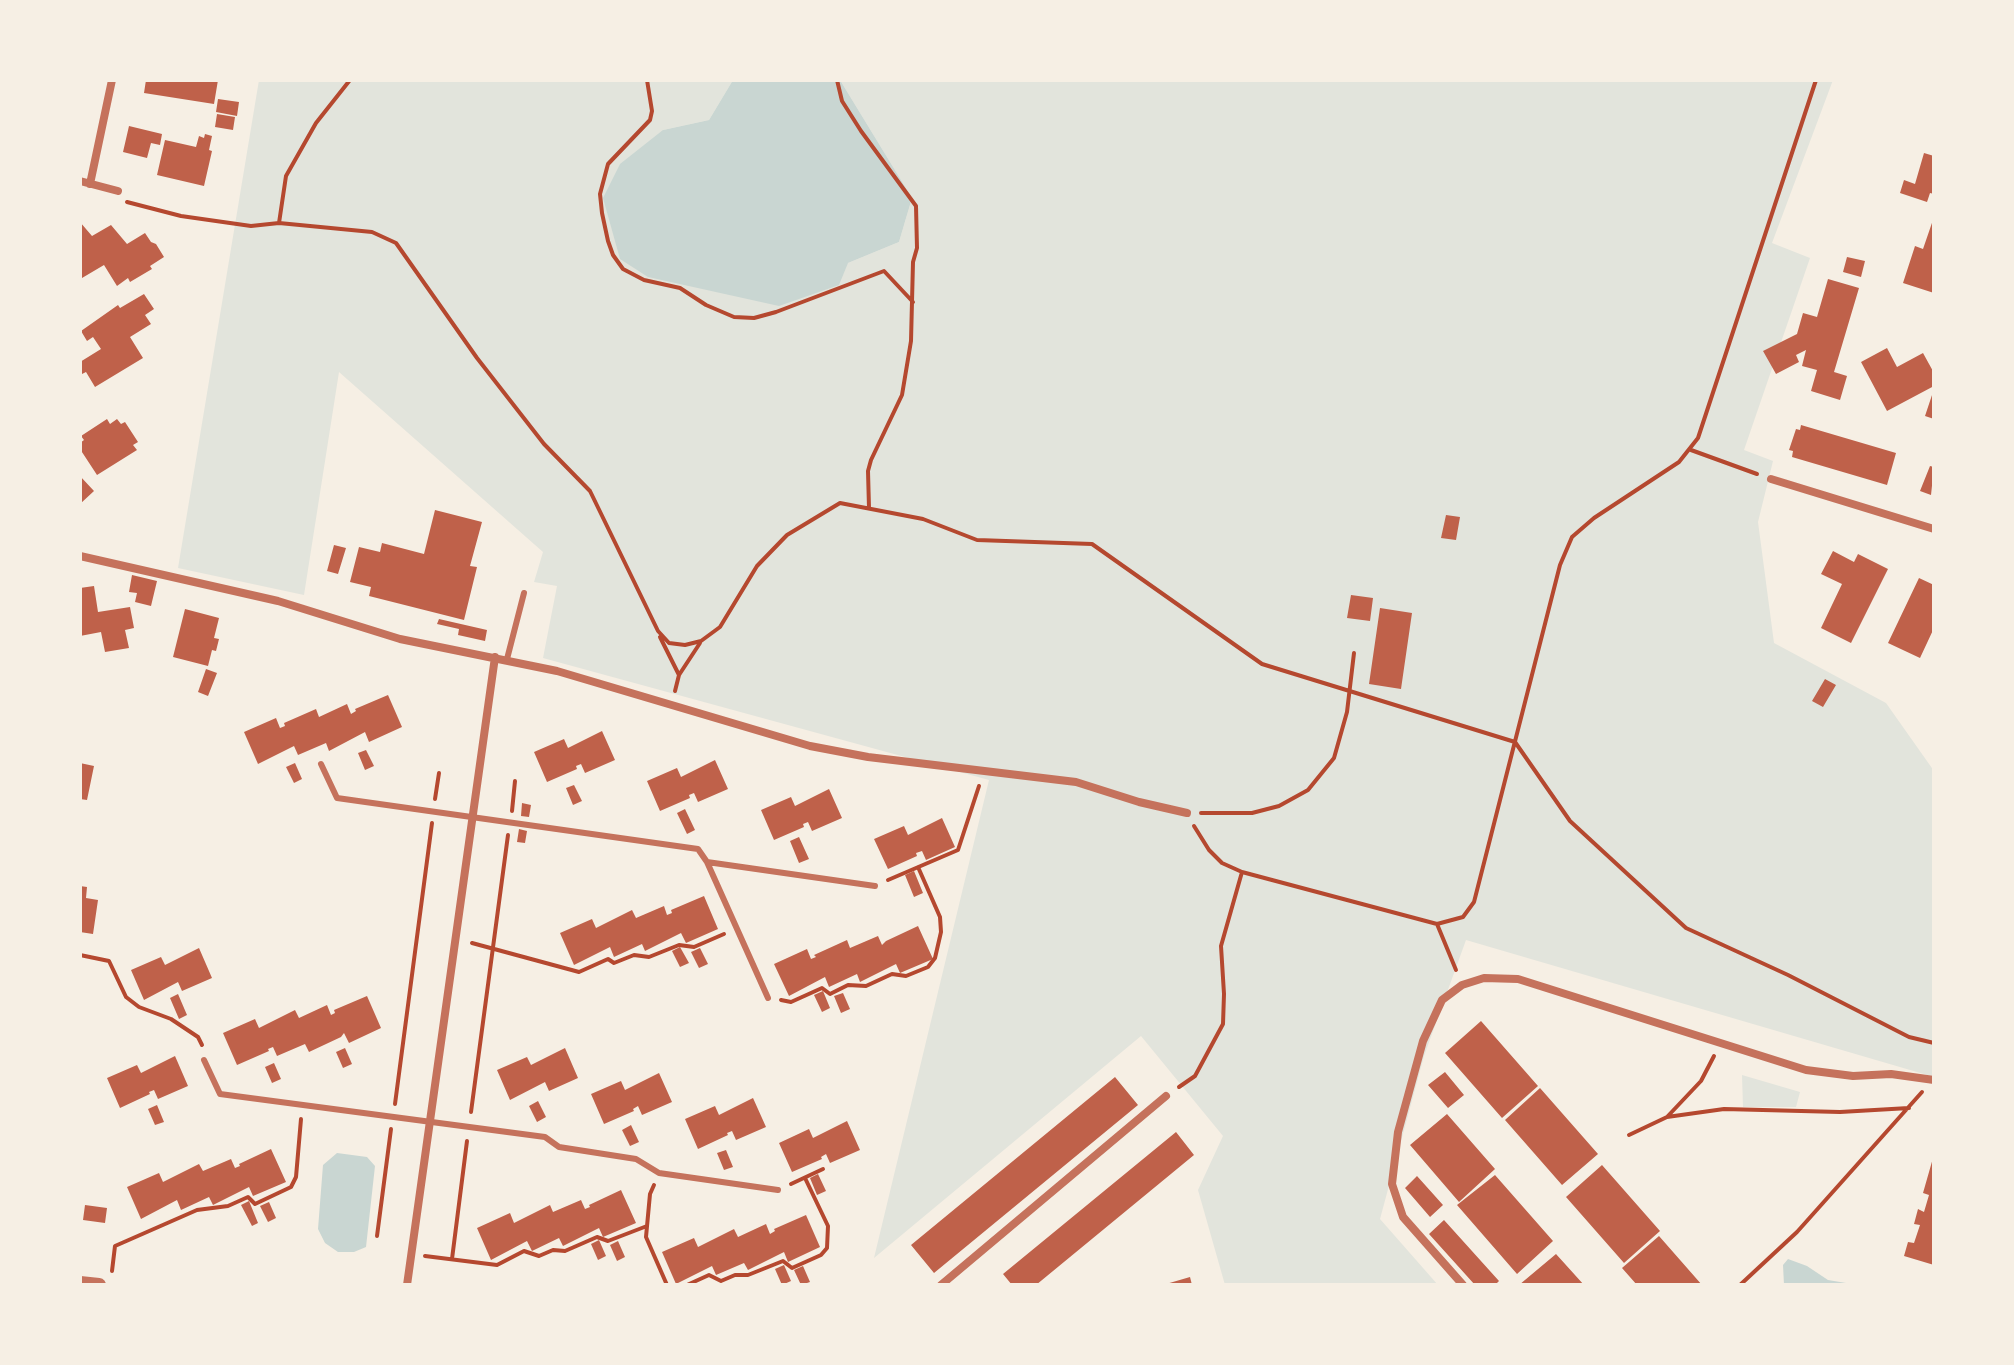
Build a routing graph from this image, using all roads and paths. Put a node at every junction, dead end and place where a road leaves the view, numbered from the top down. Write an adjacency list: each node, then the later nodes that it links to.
1 (112, 80): 6 (street)
2 (350, 80): 8 (path)
3 (647, 80): 9 (path)
4 (837, 80): 9 (path)
5 (1816, 80): 10 (path)
6 (85, 182): 7 (street)
7 (118, 191): 8 (path)
8 (279, 223): 16 (path)
9 (913, 302): 12 (path)
10 (1690, 449): 11 (path); 24 (path)
11 (1771, 479): 13 (street)
12 (869, 508): 17 (path); 22 (path)
13 (1934, 529)
14 (80, 556): 19 (street)
15 (524, 593): 20 (lane)
16 (658, 631): 17 (path); 21 (path)
17 (701, 641): 21 (path)
18 (1354, 653): 22 (path)
19 (495, 657): 20 (street); 31 (street)
20 (507, 659): 23 (street)
21 (679, 675): 23 (path)
22 (1350, 689): 24 (path); 30 (path)
23 (671, 705): 26 (street)
24 (1515, 742): 37 (path); 45 (path)
25 (321, 764): 29 (lane)
26 (984, 771): 30 (street); 34 (path)
27 (439, 773): 29 (path)
28 (515, 781): 32 (path)
29 (434, 811): 31 (lane); 51 (path)
30 (1187, 813): 35 (path)
31 (472, 817): 32 (lane); 39 (street)
32 (510, 822): 33 (lane); 40 (path)
33 (707, 862): 36 (lane); 38 (lane)
34 (918, 867): 36 (path); 43 (path)
35 (1242, 872): 37 (path); 48 (path)
36 (875, 886)
37 (1437, 924): 42 (path)
38 (737, 928): 40 (path); 43 (lane)
39 (455, 939): 40 (path); 53 (street)
40 (493, 949): 54 (path)
41 (80, 955): 46 (path)
42 (1462, 985): 44 (street); 71 (street)
43 (768, 998)
44 (1716, 1042): 47 (street); 52 (path)
45 (1934, 1043)
46 (204, 1060): 49 (lane)
47 (1933, 1079): 50 (path)
48 (1166, 1096): 70 (street)
49 (302, 1105): 51 (lane); 64 (path)
50 (1911, 1107): 52 (path); 72 (path)
51 (393, 1117): 53 (lane); 61 (path)
52 (1667, 1117): 55 (path)
53 (430, 1122): 54 (lane); 62 (street)
54 (469, 1127): 57 (lane); 63 (path)
55 (1629, 1135)
56 (823, 1169): 58 (path)
57 (659, 1173): 59 (lane); 60 (path)
58 (805, 1178): 59 (path); 69 (path)
59 (778, 1190)
60 (647, 1226): 63 (path); 68 (path)
61 (377, 1236)
62 (411, 1254): 63 (path); 67 (street)
63 (452, 1259)
64 (112, 1272)
65 (80, 1283): 66 (street)
66 (99, 1285)
67 (407, 1285)
68 (667, 1285)
69 (687, 1285)
70 (941, 1285)
71 (1463, 1285)
72 (1740, 1285)

